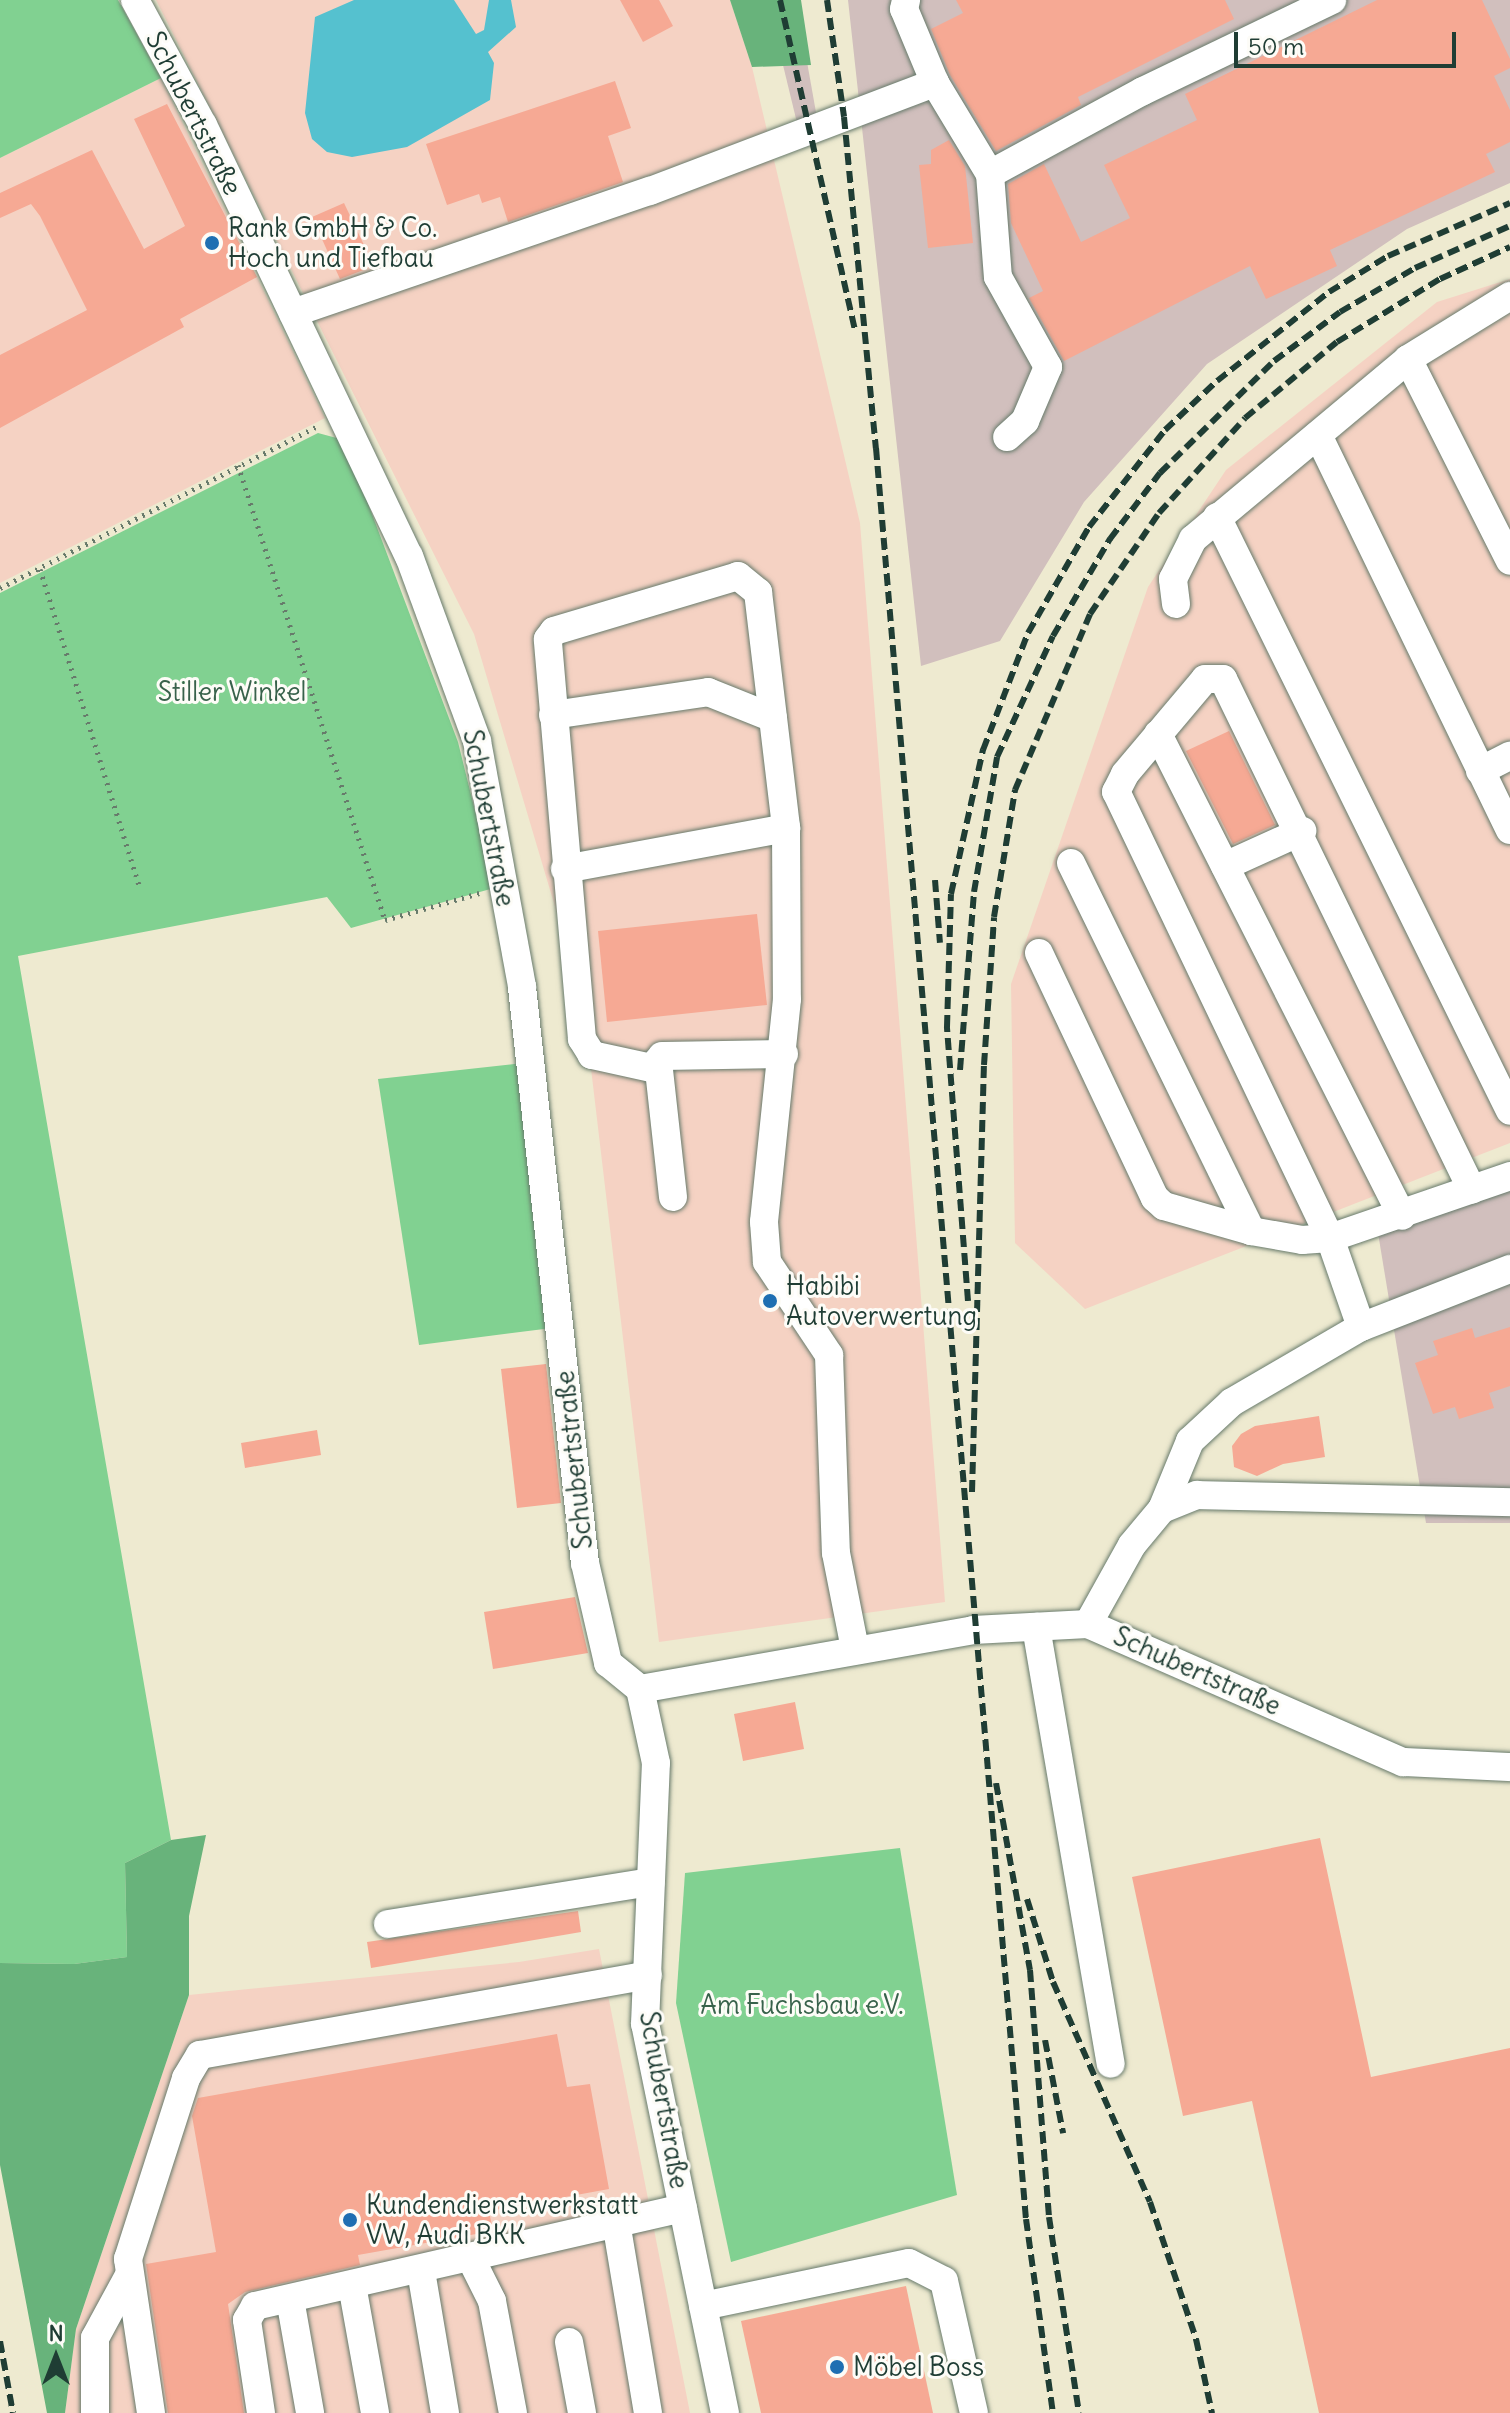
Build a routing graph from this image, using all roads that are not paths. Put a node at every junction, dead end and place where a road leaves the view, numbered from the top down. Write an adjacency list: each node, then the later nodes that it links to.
1 (135, 0): 7 (street, Schubertstraße)
2 (906, 0): 4 (street)
3 (1332, 0): 5 (street)
4 (935, 83): 5 (street); 7 (street)
5 (990, 174): 10 (street)
6 (1507, 303): 8 (street)
7 (293, 313): 42 (street, Schubertstraße)
8 (1408, 359): 9 (street); 12 (street)
9 (1318, 435): 11 (street); 18 (street)
10 (1007, 437)
11 (1217, 517): 13 (street); 28 (street)
12 (1510, 561)
13 (1176, 604)
14 (553, 715): 15 (street); 15 (street); 24 (street)
15 (773, 718): 19 (street)
16 (1158, 734): 21 (street); 23 (street); 34 (street)
17 (1510, 756): 18 (street)
18 (1480, 771): 20 (street)
19 (786, 828): 24 (street); 26 (street)
20 (1510, 830)
21 (1302, 831): 23 (street); 30 (street)
22 (1071, 863): 33 (street)
23 (1225, 866): 32 (street)
24 (565, 869): 27 (street)
25 (1039, 953): 33 (street)
26 (784, 1054): 27 (street); 41 (street)
27 (656, 1069): 31 (street)
28 (1510, 1111)
29 (1510, 1176): 30 (street)
30 (1472, 1190): 32 (street)
31 (673, 1197)
32 (1402, 1216): 34 (street)
33 (1251, 1231): 34 (street)
34 (1330, 1238): 36 (street)
35 (1510, 1269): 36 (street)
36 (1361, 1327): 38 (street)
37 (1510, 1502): 38 (street)
38 (1162, 1509): 39 (street)
39 (1088, 1624): 40 (street, Schubertstraße); 43 (street, Schubertstraße)
40 (1036, 1627): 41 (street, Schubertstraße); 47 (street)
41 (855, 1649): 42 (street, Schubertstraße)
42 (640, 1689): 44 (street, Schubertstraße)
43 (1510, 1767)
44 (651, 1882): 45 (street); 46 (street, Schubertstraße)
45 (388, 1924)
46 (648, 1975): 48 (street, Schubertstraße); 52 (street)
47 (1111, 2064)
48 (683, 2208): 49 (street); 55 (street, Schubertstraße)
49 (616, 2222): 50 (street); 65 (street)
50 (470, 2257): 51 (street); 63 (street)
51 (421, 2271): 53 (street); 62 (street)
52 (128, 2277): 57 (street); 58 (street)
53 (352, 2285): 54 (street); 61 (street)
54 (290, 2299): 59 (street); 60 (street)
55 (703, 2306): 66 (street, Schubertstraße); 67 (street)
56 (569, 2342): 64 (street)
57 (95, 2413)
58 (151, 2413)
59 (261, 2413)
60 (310, 2413)
61 (375, 2413)
62 (445, 2413)
63 (513, 2413)
64 (582, 2413)
65 (648, 2413)
66 (725, 2413)
67 (974, 2413)

